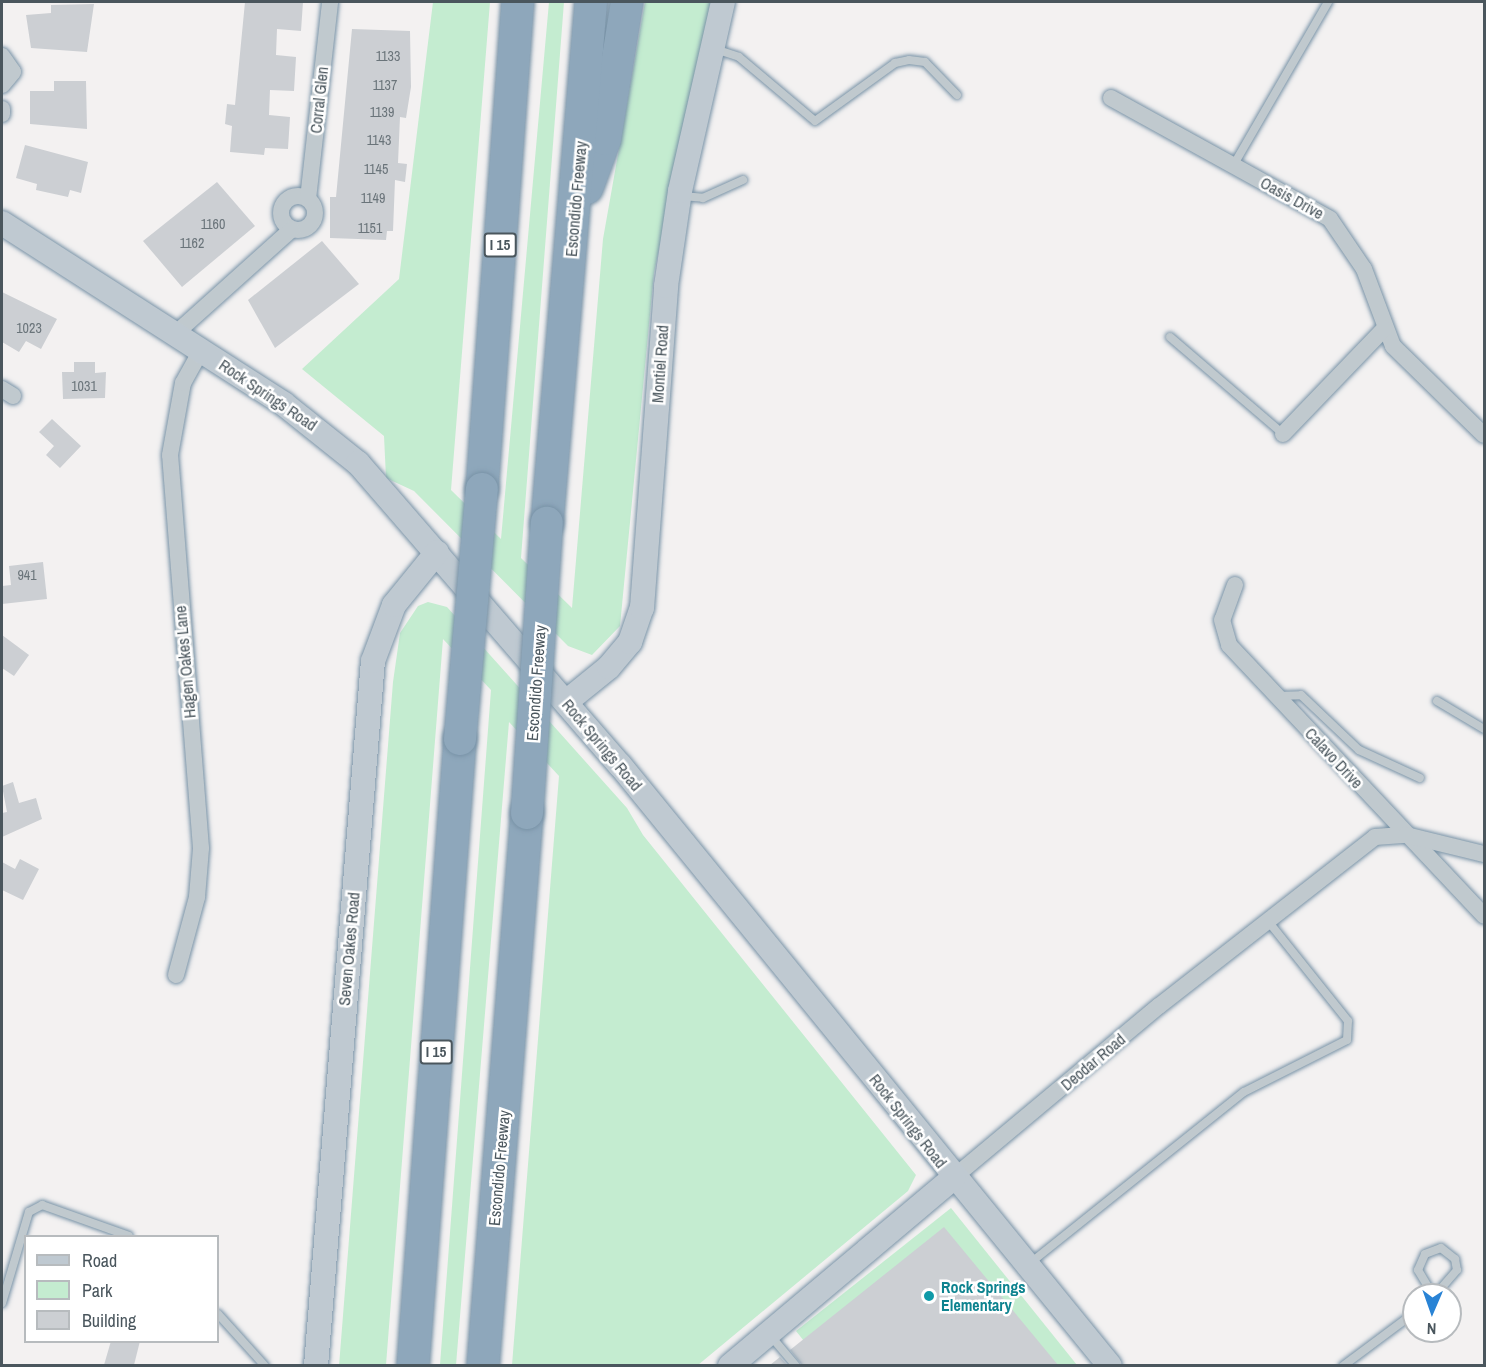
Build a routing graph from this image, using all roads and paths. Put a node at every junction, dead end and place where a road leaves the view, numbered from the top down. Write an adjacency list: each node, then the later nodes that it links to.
1 (330, 2): 17 (street, Corral Glen)
2 (518, 2): 49 (highway, I 15, bridge)
3 (591, 2): 19 (highway, Escondido Freeway)
4 (627, 2): 19 (highway)
5 (723, 2): 7 (street, Montiel Road)
6 (1328, 2): 14 (lane)
7 (711, 48): 10 (lane); 16 (street, Montiel Road)
8 (2, 56): 9 (street)
9 (2, 85)
10 (957, 95)
11 (1111, 98): 14 (street, Oasis Drive)
12 (2, 110): 13 (street)
13 (2, 114)
14 (1233, 166): 21 (street, Oasis Drive)
15 (743, 180): 16 (lane)
16 (679, 196): 31 (street, Montiel Road)
17 (308, 199): 20 (street, Corral Glen); 20 (street)
18 (2, 223): 22 (street, Rock Springs Road)
19 (574, 223): 50 (highway, Escondido Freeway, bridge)
20 (292, 229): 22 (street, Corral Glen)
21 (1383, 329): 25 (street); 26 (street, Oasis Drive)
22 (174, 334): 24 (street, Rock Springs Road)
23 (1170, 337): 25 (lane)
24 (201, 351): 27 (street, Rock Springs Road); 38 (street, Hagen Oakes Lane)
25 (1283, 434)
26 (1485, 435)
27 (437, 552): 31 (street, Rock Springs Road); 48 (street, Seven Oakes Road)
28 (1235, 585): 29 (street, Calavo Drive)
29 (1276, 696): 33 (lane); 34 (street, Calavo Drive)
30 (1437, 700): 32 (lane)
31 (566, 702): 39 (street, Rock Springs Road)
32 (1485, 729)
33 (1420, 778)
34 (1406, 835): 35 (street, Deodar Road); 36 (street, Calavo Drive); 37 (street, Deodar Road)
35 (1485, 854)
36 (1485, 916)
37 (1268, 921): 39 (street, Deodar Road); 41 (lane)
38 (176, 975)
39 (953, 1178): 41 (street, Rock Springs Road); 46 (street, Deodar Road)
40 (126, 1235): 43 (lane)
41 (1026, 1266): 53 (street, Rock Springs Road)
42 (1434, 1295): 42 (lane)
43 (2, 1303)
44 (219, 1315): 47 (lane)
45 (1402, 1322): 54 (lane)
46 (768, 1334): 51 (street, Deodar Road); 52 (lane)
47 (265, 1365)
48 (316, 1365)
49 (413, 1365)
50 (483, 1365)
51 (730, 1365)
52 (796, 1365)
53 (1110, 1365)
54 (1343, 1365)

